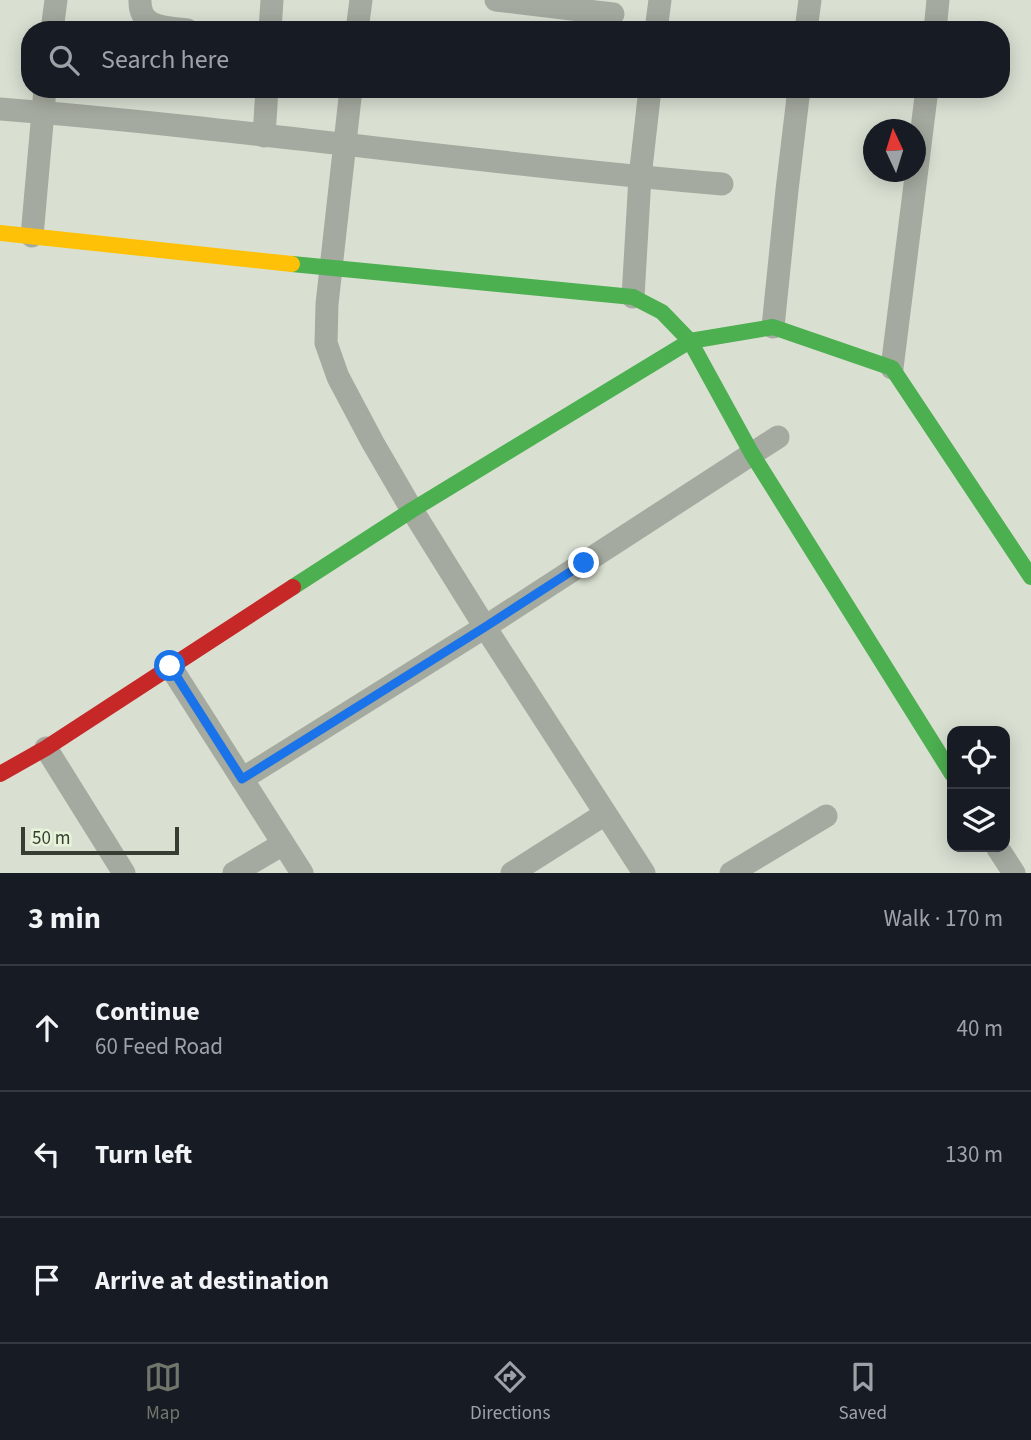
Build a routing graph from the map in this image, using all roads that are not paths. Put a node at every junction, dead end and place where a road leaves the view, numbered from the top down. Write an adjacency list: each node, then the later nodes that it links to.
1 (56, 0): 10 (street)
2 (140, 0): 11 (street)
3 (272, 0): 12 (street)
4 (361, 0): 13 (street)
5 (496, 0): 9 (street)
6 (660, 0): 14 (street)
7 (810, 0): 15 (street)
8 (938, 0): 16 (street)
9 (612, 14)
10 (53, 21)
11 (148, 21)
12 (271, 21)
13 (359, 21)
14 (657, 21)
15 (807, 21)
16 (936, 21)
17 (266, 98): 24 (street)
18 (350, 98): 25 (street)
19 (649, 98): 26 (street)
20 (798, 98): 32 (street)
21 (926, 98): 34 (street)
22 (44, 101): 23 (street); 24 (street); 29 (street)
23 (0, 109)
24 (264, 136): 25 (street)
25 (345, 144): 26 (street); 30 (street)
26 (640, 177): 27 (street); 31 (street)
27 (722, 184)
28 (0, 233): 29 (street)
29 (32, 236): 30 (street)
30 (332, 268): 31 (street); 37 (street)
31 (633, 297): 33 (street)
32 (773, 327): 33 (street); 34 (street)
33 (690, 341): 36 (street); 37 (street)
34 (892, 368): 38 (street)
35 (778, 437): 36 (street)
36 (752, 454): 39 (street); 42 (street)
37 (412, 510): 39 (street); 40 (street)
38 (1031, 577)
39 (485, 627): 44 (street); 45 (street)
40 (170, 666): 41 (street); 44 (street)
41 (46, 748): 43 (street); 50 (street)
42 (947, 766)
43 (0, 774)
44 (242, 779): 47 (street)
45 (606, 814): 53 (street); 54 (street)
46 (826, 817): 49 (street)
47 (283, 844): 51 (street); 52 (street)
48 (1001, 852): 56 (street)
49 (759, 866): 55 (street)
50 (124, 873)
51 (234, 873)
52 (302, 873)
53 (512, 873)
54 (644, 873)
55 (731, 873)
56 (1014, 873)

